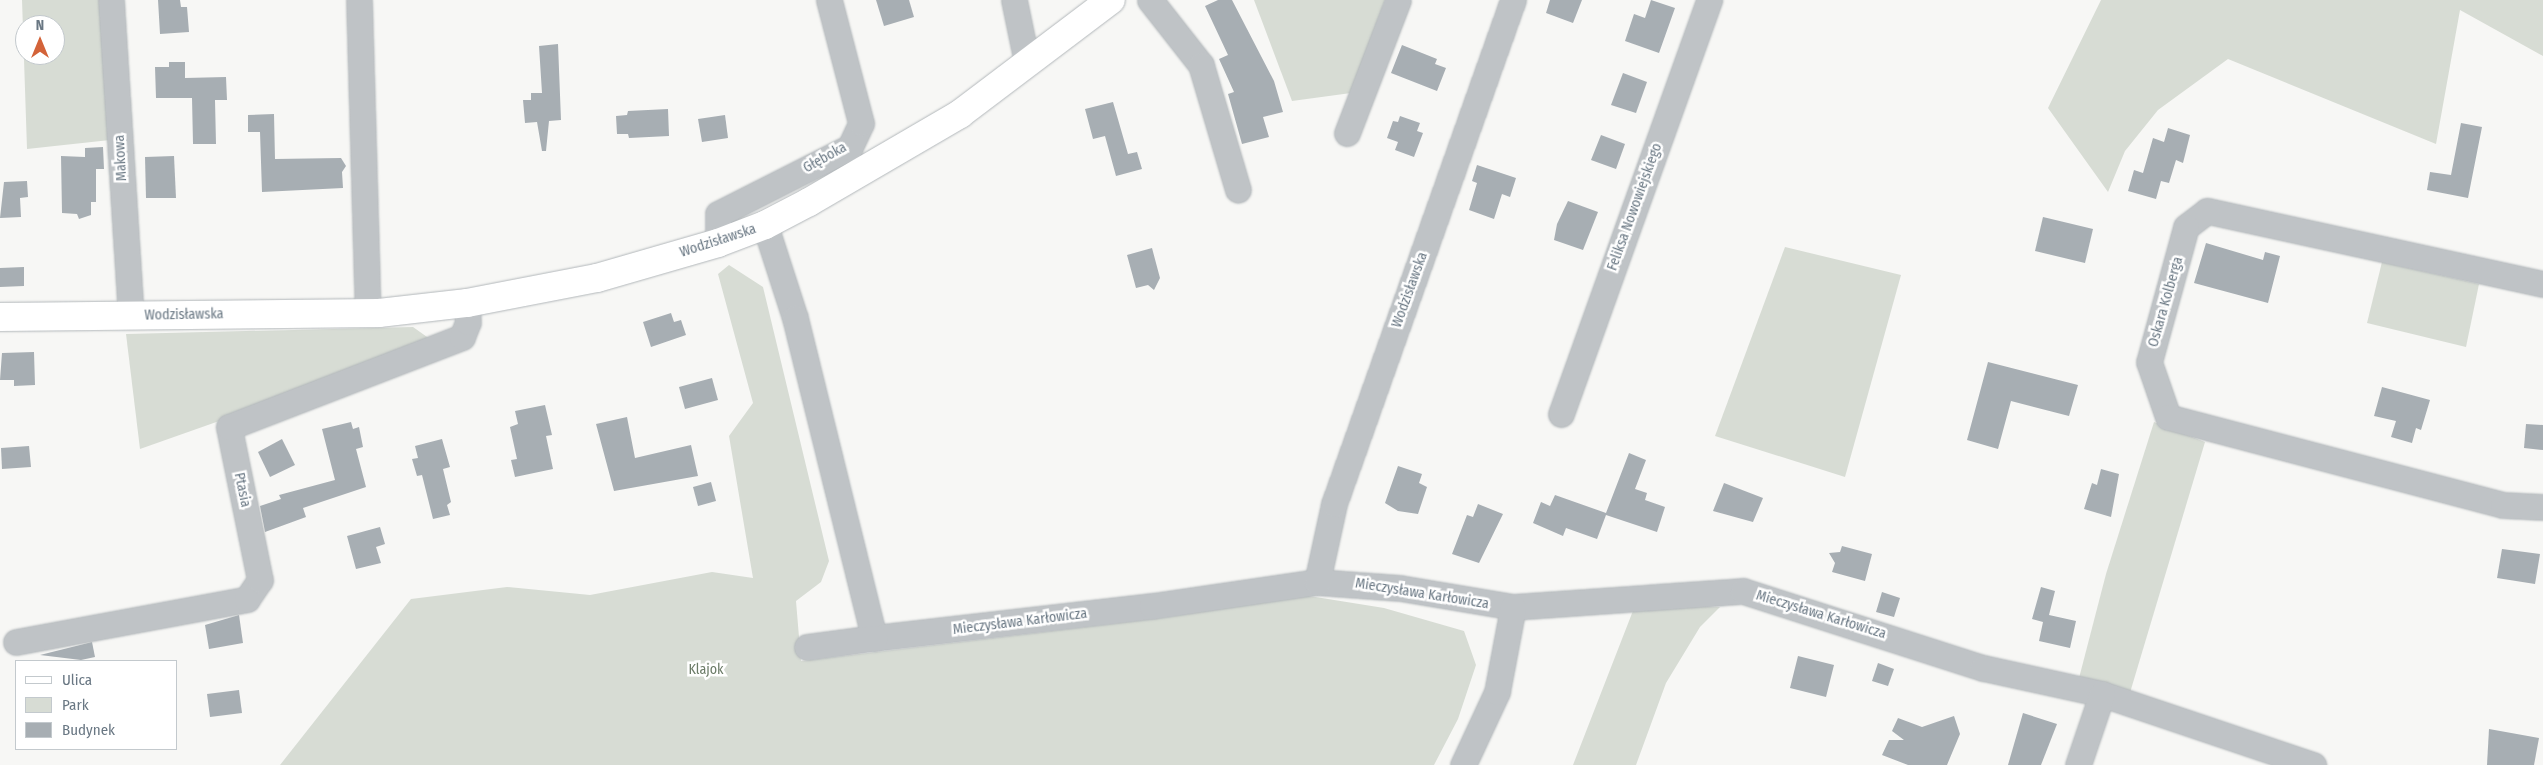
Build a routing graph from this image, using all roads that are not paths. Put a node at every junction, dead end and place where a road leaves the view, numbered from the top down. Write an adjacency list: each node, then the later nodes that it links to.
1 (112, 0): 18 (street, Makowa)
2 (359, 0): 17 (street)
3 (830, 0): 14 (street, Głęboka)
4 (1014, 0): 10 (street)
5 (1111, 0): 10 (main road, Wodzisławska)
6 (1150, 0): 12 (street)
7 (1398, 0): 11 (street)
8 (1513, 0): 22 (street, Wodzisławska)
9 (1709, 0): 20 (street, Feliksa Nowowiejskiego)
10 (1027, 63): 13 (main road, Wodzisławska)
11 (1346, 133)
12 (1238, 190)
13 (765, 226): 14 (main road, Wodzisławska); 24 (street)
14 (718, 243): 16 (main road, Wodzisławska)
15 (2543, 284): 21 (street, Oskara Kolberga)
16 (467, 303): 17 (main road, Wodzisławska); 25 (street, Ptasia)
17 (368, 313): 18 (main road, Wodzisławska)
18 (131, 315): 19 (main road, Wodzisławska)
19 (0, 317)
20 (1561, 414)
21 (2543, 507)
22 (1317, 582): 23 (street, Mieczysława Karłowicza); 24 (street, Mieczysława Karłowicza)
23 (1513, 607): 27 (street, Mieczysława Karłowicza); 28 (street)
24 (874, 638): 26 (street, Mieczysława Karłowicza)
25 (16, 642)
26 (807, 647)
27 (2102, 694): 29 (street); 30 (street, Mieczysława Karłowicza)
28 (1464, 765)
29 (2078, 765)
30 (2313, 765)

